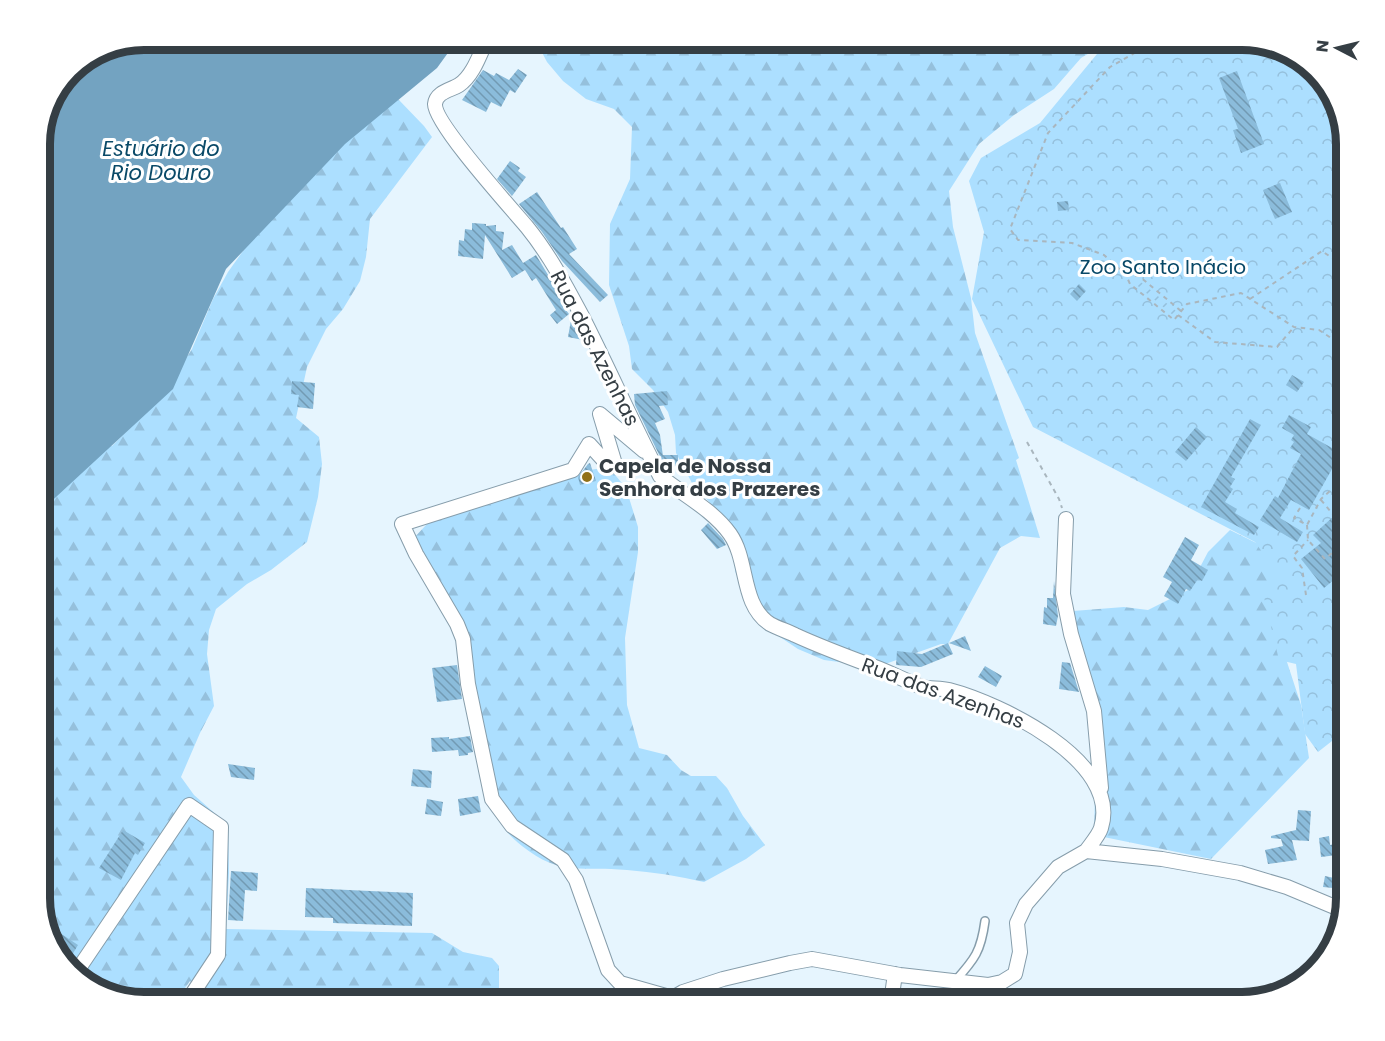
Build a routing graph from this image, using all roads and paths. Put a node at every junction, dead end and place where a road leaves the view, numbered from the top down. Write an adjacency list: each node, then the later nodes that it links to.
1 (481, 50): 11 (street, Rua das Azenhas)
2 (1140, 50): 4 (path)
3 (1336, 261): 5 (path)
4 (1126, 275): 6 (path); 7 (path)
5 (1250, 299): 6 (path); 8 (path)
6 (1181, 311): 7 (path)
7 (1178, 315): 8 (path)
8 (1294, 327): 9 (path)
9 (1336, 341)
10 (1027, 442): 16 (path)
11 (650, 455): 21 (street, Rua das Azenhas); 30 (street)
12 (1336, 486): 13 (path)
13 (1321, 499): 15 (path); 17 (path)
14 (1300, 508): 17 (path)
15 (1336, 518)
16 (1066, 519): 21 (street)
17 (1307, 525): 18 (path)
18 (1308, 540): 19 (path); 20 (path)
19 (1336, 550)
20 (1306, 595)
21 (1103, 805): 22 (street)
22 (1086, 851): 23 (street); 28 (street)
23 (1335, 907)
24 (985, 921): 27 (lane)
25 (80, 967): 29 (street)
26 (895, 974): 27 (street); 31 (street); 32 (street)
27 (955, 981): 28 (street)
28 (987, 985): 33 (street)
29 (194, 992)
30 (646, 992)
31 (683, 992)
32 (892, 992)
33 (987, 992)

